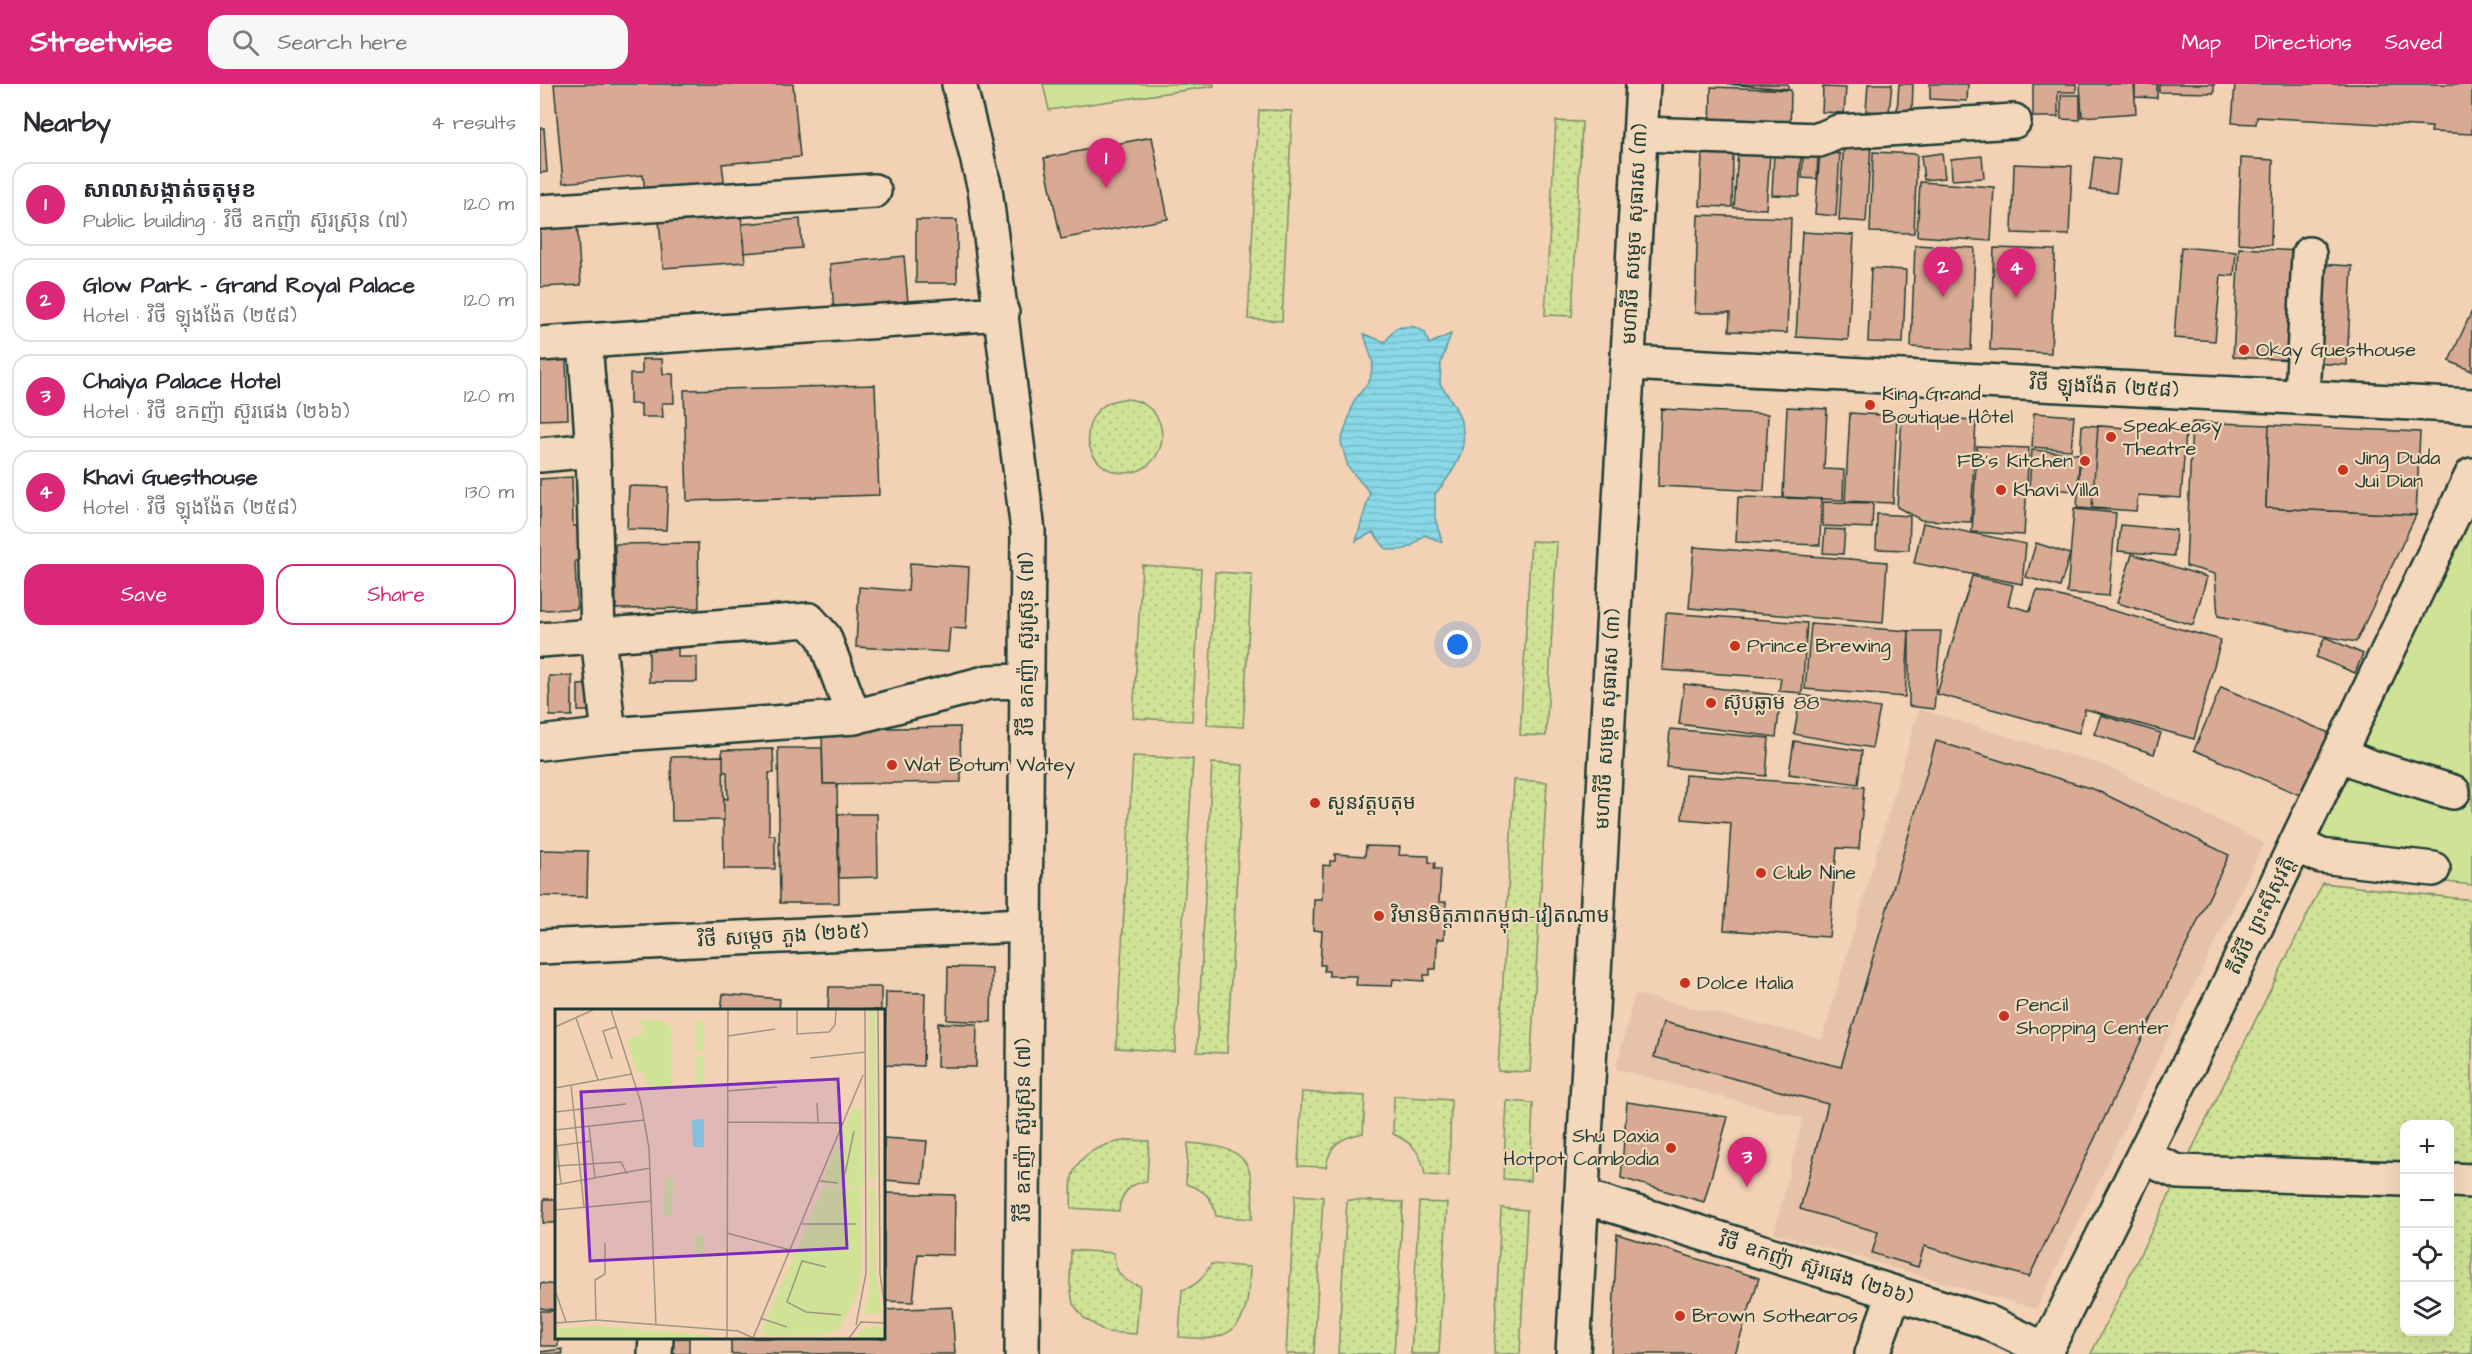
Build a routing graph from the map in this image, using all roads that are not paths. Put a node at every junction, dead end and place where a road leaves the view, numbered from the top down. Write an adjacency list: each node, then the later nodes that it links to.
1 (959, 84): 8 (street, វិថី ឧកញ៉ា ស៊ួរស៊្រុន (៧))
2 (1643, 84): 4 (street, មហាវិថី សម្តេច សុធារស (៣))
3 (2014, 121): 4 (street)
4 (1641, 134): 11 (street, មហាវិថី សម្តេច សុធារស (៣))
5 (874, 190): 6 (street)
6 (540, 212)
7 (2309, 254): 12 (street)
8 (1002, 313): 9 (street); 19 (street, វិថី ឧកញ៉ា ស៊ួរស៊្រុន (៧))
9 (585, 341): 10 (street); 14 (street)
10 (540, 344)
11 (1628, 363): 12 (street, វិថី ឡុងង៉ែត (២៥៨)); 33 (street, មហាវិថី សម្តេច សុធារស (៣))
12 (2302, 397): 13 (street, វិថី ឡុងង៉ែត (២៥៨))
13 (2472, 406)
14 (592, 450): 15 (street); 17 (street)
15 (540, 455)
16 (2472, 475): 23 (street, តីរវិថី ព្រះស៊ីសុវត្តិ)
17 (598, 636): 18 (street); 20 (street); 21 (street)
18 (540, 640)
19 (1027, 681): 20 (street); 27 (street, វិថី ឧកញ៉ា ស៊ួរស៊្រុន (៧))
20 (854, 717): 21 (street)
21 (609, 735): 22 (street)
22 (540, 743)
23 (2339, 754): 24 (street); 25 (street, តីរវិថី ព្រះស៊ីសុវត្តិ)
24 (2453, 792)
25 (2296, 844): 26 (street); 29 (street, តីរវិថី ព្រះស៊ីសុវត្តិ)
26 (2433, 869)
27 (1025, 925): 28 (street, វិថី សម្តេច ភួង (២៦៥)); 38 (street, វិថី ឧកញ៉ា ស៊ួរស៊្រុន (៧))
28 (540, 947)
29 (2143, 1157): 30 (street); 36 (street, តីរវិថី ព្រះស៊ីសុវត្តិ)
30 (2400, 1179)
31 (2454, 1180): 32 (street)
32 (2472, 1181)
33 (1582, 1196): 34 (street, វិថី ឧកញ៉ា ស៊ួរផេង (២៦៦)); 39 (street, មហាវិថី សម្តេច សុធារស (៣))
34 (1894, 1294): 36 (street, វិថី ឧកញ៉ា ស៊ួរផេង (២៦៦)); 40 (street)
35 (656, 1339): 37 (street)
36 (2045, 1352)
37 (655, 1354)
38 (1022, 1354)
39 (1573, 1354)
40 (1872, 1354)

